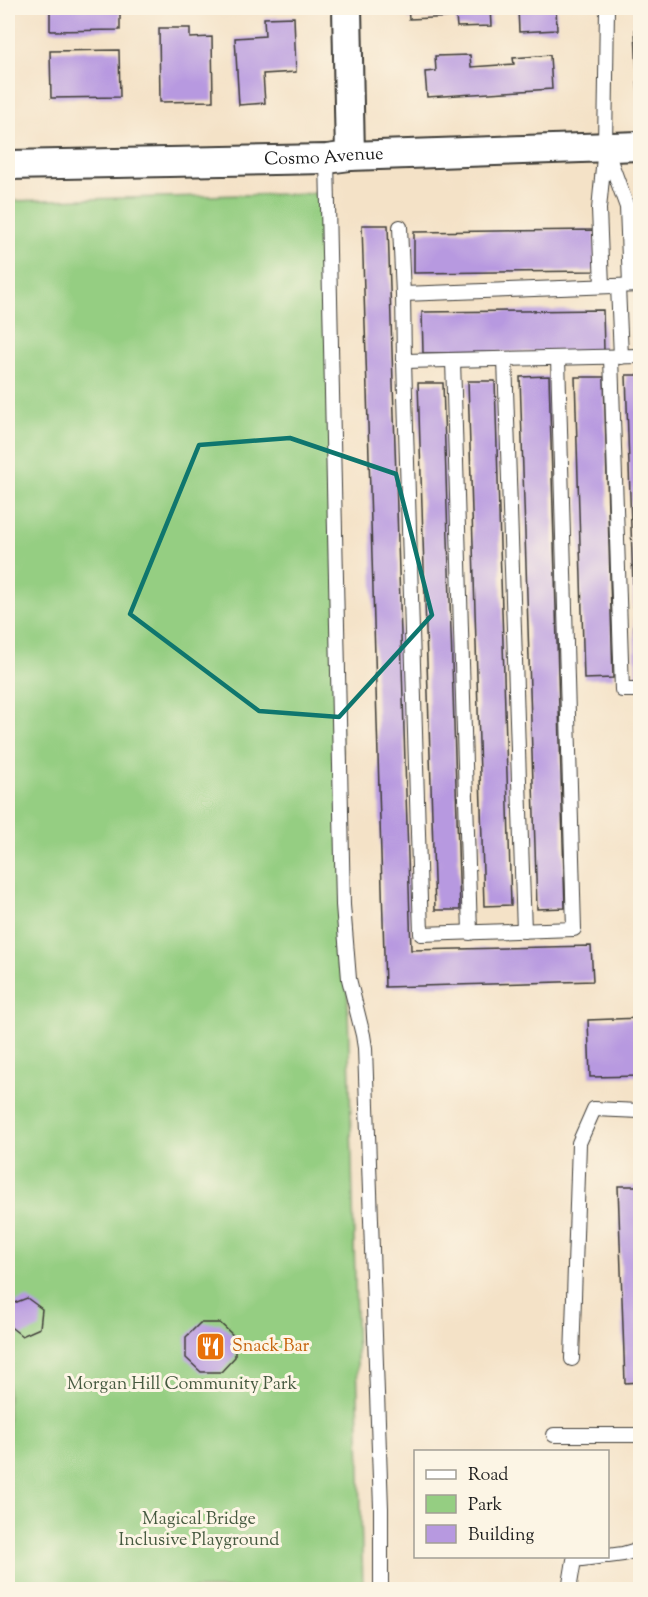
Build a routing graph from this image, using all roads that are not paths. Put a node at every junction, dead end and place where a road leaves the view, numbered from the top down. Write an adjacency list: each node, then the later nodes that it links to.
1 (347, 8): 5 (street)
2 (607, 8): 4 (lane)
3 (640, 146): 4 (street, Cosmo Avenue)
4 (605, 147): 5 (street, Cosmo Avenue); 8 (lane); 9 (lane)
5 (338, 158): 6 (street, Cosmo Avenue); 27 (lane)
6 (8, 165)
7 (400, 227): 10 (lane)
8 (630, 285): 9 (lane); 11 (lane)
9 (602, 286): 10 (lane)
10 (403, 294): 16 (lane)
11 (616, 357): 12 (lane); 13 (lane); 17 (lane)
12 (640, 357)
13 (558, 358): 14 (lane); 18 (lane)
14 (505, 359): 15 (lane); 18 (lane)
15 (453, 360): 16 (lane); 19 (lane)
16 (404, 361): 19 (lane)
17 (640, 690)
18 (524, 931): 19 (lane)
19 (470, 933)
20 (640, 1111): 21 (lane)
21 (572, 1359)
22 (554, 1435): 23 (lane)
23 (640, 1435)
24 (640, 1549): 25 (lane)
25 (609, 1556)
26 (590, 1558): 28 (lane)
27 (381, 1590)
28 (569, 1590)

